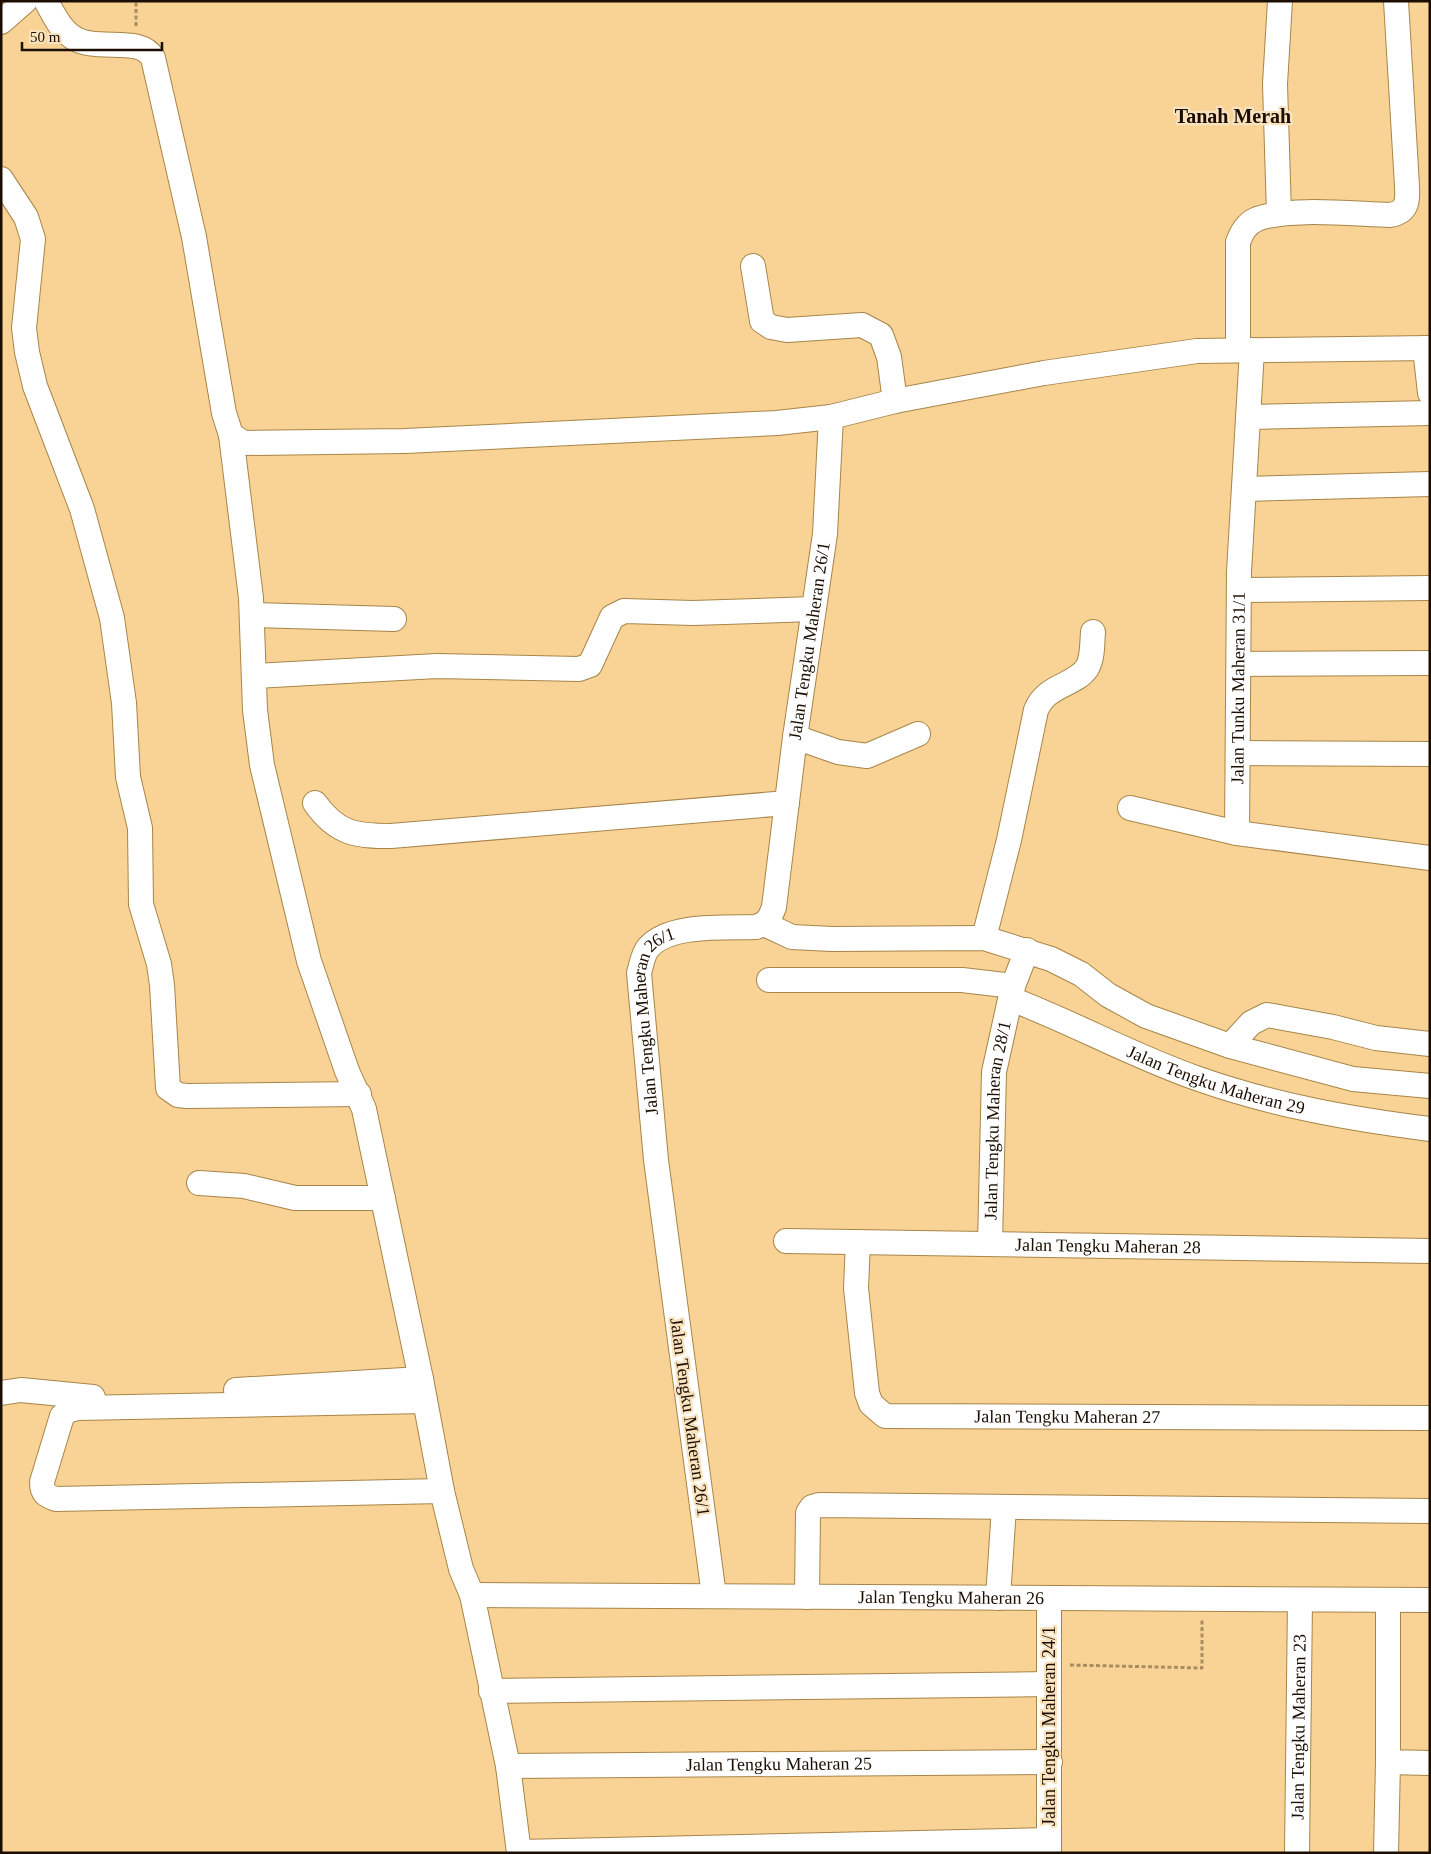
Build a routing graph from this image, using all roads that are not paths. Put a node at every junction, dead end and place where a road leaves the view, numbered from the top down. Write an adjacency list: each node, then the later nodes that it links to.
1 (25, 1): 5 (street)
2 (46, 1): 16 (street)
3 (1280, 1): 7 (street)
4 (1396, 1): 7 (street, Jalan Tunku Maheran 31/1)
5 (1, 22)
6 (1, 179): 45 (street)
7 (1279, 214): 10 (street, Jalan Tunku Maheran 31/1)
8 (753, 266): 12 (street)
9 (1427, 348): 10 (street); 11 (street)
10 (1245, 350): 12 (street); 15 (street, Jalan Tunku Maheran 31/1)
11 (1430, 392)
12 (895, 402): 14 (street)
13 (1430, 413): 15 (street)
14 (831, 417): 16 (street); 21 (street, Jalan Tengku Maheran 26/1)
15 (1248, 417): 18 (street, Jalan Tunku Maheran 31/1)
16 (231, 435): 22 (street)
17 (1430, 484): 18 (street)
18 (1244, 489): 20 (street, Jalan Tunku Maheran 31/1)
19 (1430, 588): 20 (street)
20 (1239, 590): 26 (street, Jalan Tunku Maheran 31/1)
21 (813, 609): 27 (street); 29 (street, Jalan Tengku Maheran 26/1)
22 (252, 615): 23 (street); 27 (street)
23 (394, 619)
24 (1093, 632): 38 (street)
25 (1430, 663): 26 (street)
26 (1238, 664): 30 (street, Jalan Tunku Maheran 31/1)
27 (255, 676): 45 (street)
28 (918, 734): 29 (street)
29 (795, 737): 33 (street, Jalan Tengku Maheran 26/1)
30 (1238, 753): 31 (street); 35 (street, Jalan Tunku Maheran 31/1)
31 (1430, 754)
32 (315, 803): 33 (street)
33 (787, 803): 37 (street, Jalan Tengku Maheran 26/1)
34 (1130, 808): 35 (street)
35 (1237, 833): 36 (street)
36 (1430, 858)
37 (764, 924): 38 (street); 60 (street, Jalan Tengku Maheran 26/1)
38 (984, 938): 39 (street)
39 (1027, 950): 41 (street, Jalan Tengku Maheran 28/1); 43 (street)
40 (769, 980): 41 (street, Jalan Tengku Maheran 29)
41 (1012, 993): 46 (street, Jalan Tengku Maheran 29); 51 (street, Jalan Tengku Maheran 28/1)
42 (1430, 1044): 43 (street)
43 (1230, 1046): 44 (street)
44 (1430, 1086)
45 (358, 1094): 48 (street)
46 (1430, 1129)
47 (199, 1183): 48 (street)
48 (383, 1198): 53 (street)
49 (786, 1241): 50 (street, Jalan Tengku Maheran 28)
50 (858, 1242): 51 (street, Jalan Tengku Maheran 28); 55 (street, Jalan Tengku Maheran 27)
51 (990, 1244): 52 (street, Jalan Tengku Maheran 28)
52 (1430, 1251)
53 (423, 1390): 54 (street); 56 (street); 56 (street)
54 (1, 1393)
55 (1430, 1418)
56 (442, 1491): 59 (street)
57 (1004, 1507): 58 (street); 61 (street); 62 (street)
58 (1430, 1510)
59 (472, 1595): 60 (street, Jalan Tengku Maheran 26); 68 (street)
60 (714, 1596): 61 (street, Jalan Tengku Maheran 26)
61 (807, 1597): 62 (street, Jalan Tengku Maheran 26)
62 (998, 1598): 63 (street, Jalan Tengku Maheran 26)
63 (1049, 1598): 64 (street, Jalan Tengku Maheran 26); 67 (street, Jalan Tengku Maheran 24/1)
64 (1300, 1600): 65 (street, Jalan Tengku Maheran 26); 75 (street, Jalan Tengku Maheran 23)
65 (1388, 1600): 66 (street, Jalan Tengku Maheran 26); 70 (street)
66 (1430, 1600)
67 (1055, 1674): 68 (street); 69 (street, Jalan Tengku Maheran 24/1)
68 (491, 1691): 72 (street)
69 (1050, 1762): 72 (street, Jalan Tengku Maheran 25); 73 (street, Jalan Tengku Maheran 24/1)
70 (1388, 1762): 71 (street); 76 (street)
71 (1430, 1763)
72 (508, 1766): 74 (street)
73 (1048, 1847): 74 (street)
74 (519, 1852)
75 (1298, 1853)
76 (1386, 1853)

